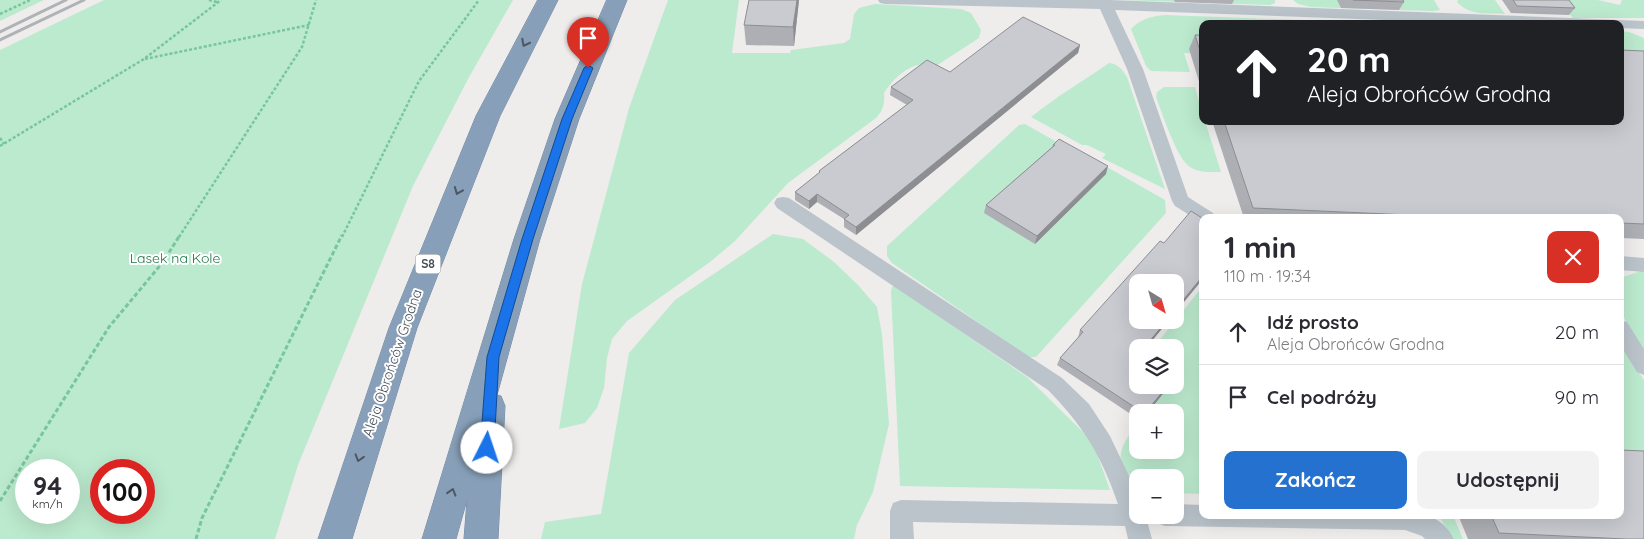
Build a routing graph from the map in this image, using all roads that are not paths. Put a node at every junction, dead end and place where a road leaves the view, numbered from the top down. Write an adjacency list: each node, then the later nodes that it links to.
1 (548, 0): 21 (highway, Aleja Obrońców Grodna / S8, one-way to 21)
2 (617, 0): 13 (highway)
3 (885, 0): 4 (lane)
4 (1104, 2): 5 (lane); 9 (lane)
5 (1525, 20)
6 (1624, 24): 7 (lane)
7 (1644, 25)
8 (783, 203): 15 (lane)
9 (1200, 214)
10 (1624, 264): 11 (lane)
11 (1644, 264)
12 (1624, 334): 14 (lane)
13 (493, 357): 22 (highway, one-way to 13); 23 (highway)
14 (1644, 366)
15 (1129, 500)
16 (1129, 515): 24 (lane)
17 (1184, 515): 18 (lane)
18 (1199, 516)
19 (1405, 519): 26 (lane)
20 (1138, 524): 25 (lane)
21 (335, 539)
22 (439, 539)
23 (481, 539)
24 (902, 539)
25 (1140, 539)
26 (1442, 539)

